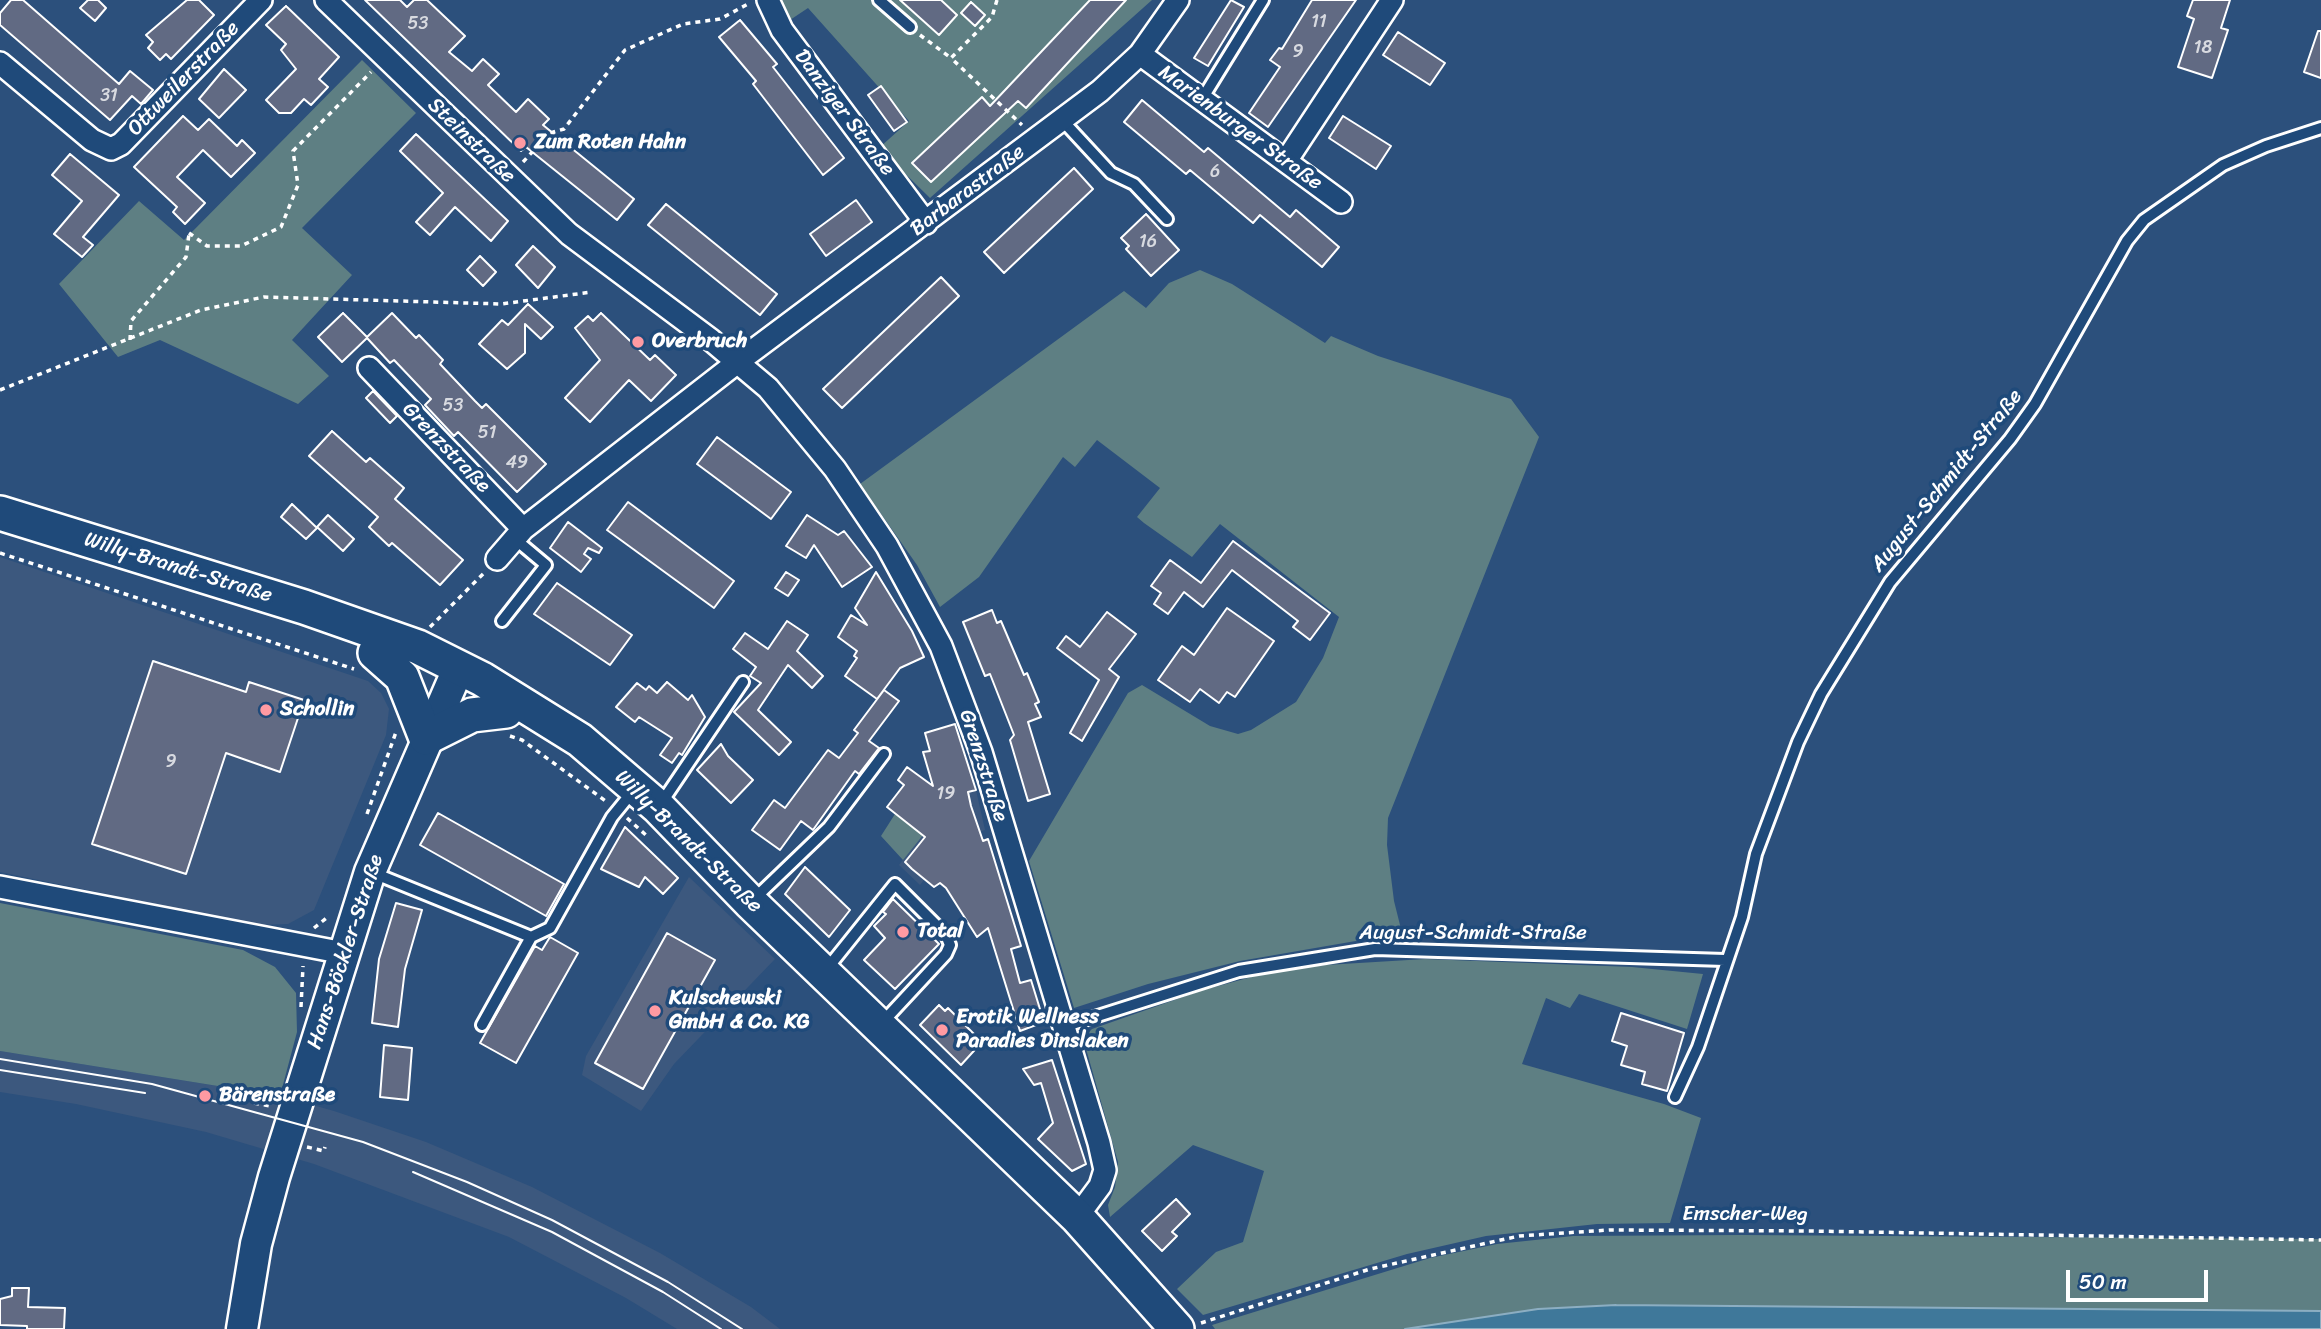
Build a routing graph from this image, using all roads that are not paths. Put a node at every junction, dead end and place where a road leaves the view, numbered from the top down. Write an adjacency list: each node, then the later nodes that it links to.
1 (261, 0): 10 (street, Ottweilerstraße)
2 (326, 0): 18 (street, Steinstraße)
3 (768, 0): 17 (street, Danziger Straße)
4 (879, 0): 8 (lane)
5 (1178, 0): 9 (street, Barbarastraße)
6 (1263, 0): 11 (lane)
7 (1392, 0): 14 (street)
8 (910, 27)
9 (1140, 54): 11 (street, Marienburger Straße); 12 (street, Barbarastraße)
10 (2, 68)
11 (1202, 99): 14 (street, Marienburger Straße)
12 (1062, 120): 16 (lane); 17 (street, Barbarastraße)
13 (2321, 128): 38 (lane, August-Schmidt-Straße)
14 (1286, 160): 15 (street, Marienburger Straße)
15 (1340, 202)
16 (1167, 219)
17 (926, 223): 19 (street, Barbarastraße)
18 (622, 274): 19 (street, Grenzstraße)
19 (739, 361): 23 (street); 42 (street, Grenzstraße)
20 (369, 368): 23 (street, Grenzstraße)
21 (0, 513): 27 (main road, Willy-Brandt-Straße)
22 (0, 532): 26 (main road, Willy-Brandt-Straße)
23 (519, 534): 24 (street); 25 (lane)
24 (497, 559)
25 (502, 621)
26 (369, 663): 27 (main road, Willy-Brandt-Straße); 30 (main road)
27 (455, 674): 29 (main road, Willy-Brandt-Straße); 30 (main road, Hans-Böckler-Straße); 32 (main road, Willy-Brandt-Straße)
28 (743, 682): 32 (lane)
29 (506, 711): 30 (main road); 32 (main road, Willy-Brandt-Straße)
30 (426, 738): 33 (main road, Hans-Böckler-Straße)
31 (884, 754): 35 (lane)
32 (640, 799): 35 (main road, Willy-Brandt-Straße); 36 (lane)
33 (370, 872): 36 (lane); 37 (main road, Hans-Böckler-Straße)
34 (0, 887): 37 (street)
35 (750, 902): 39 (main road, Willy-Brandt-Straße)
36 (531, 937): 40 (lane)
37 (344, 953): 46 (main road, Hans-Böckler-Straße)
38 (1725, 960): 42 (lane, August-Schmidt-Straße); 43 (lane, August-Schmidt-Straße)
39 (824, 974): 41 (main road, Willy-Brandt-Straße); 41 (lane)
40 (482, 1025)
41 (879, 1026): 44 (main road, Willy-Brandt-Straße)
42 (1063, 1027): 44 (street, Grenzstraße)
43 (1675, 1097)
44 (1077, 1217): 45 (main road, Willy-Brandt-Straße)
45 (1190, 1326)
46 (242, 1329)

